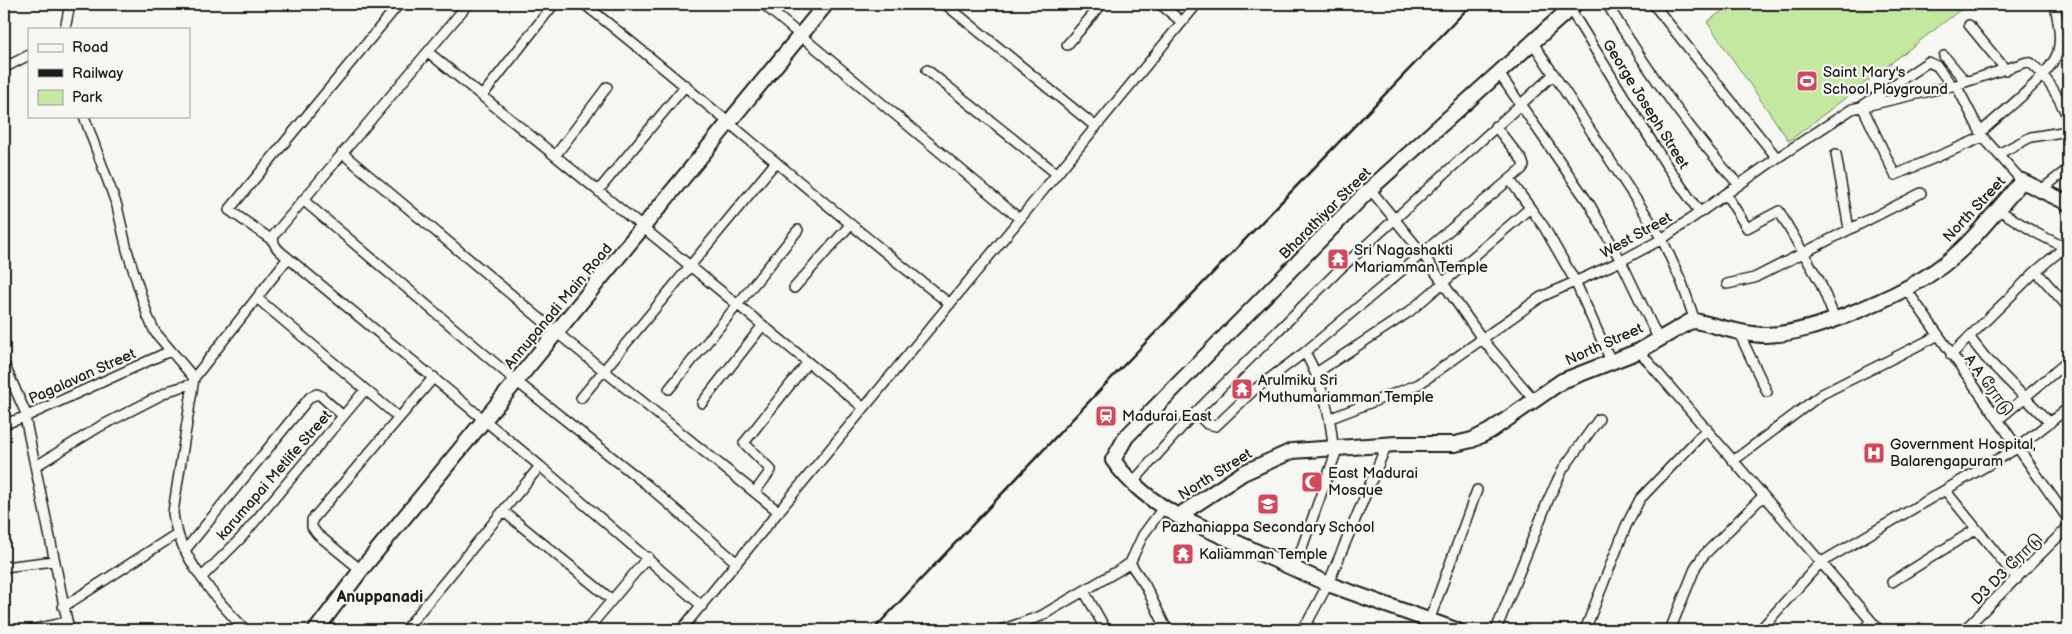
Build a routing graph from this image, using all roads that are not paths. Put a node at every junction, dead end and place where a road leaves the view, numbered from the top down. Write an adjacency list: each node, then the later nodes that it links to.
1 (70, 4): 18 (street)
2 (399, 4): 73 (street)
3 (468, 4): 22 (street)
4 (554, 4): 35 (street)
5 (584, 4): 32 (street)
6 (763, 4): 19 (street)
7 (826, 4): 19 (street, Annupanadi Main Road)
8 (945, 4): 42 (street)
9 (1102, 4): 21 (street)
10 (1160, 4): 16 (street)
11 (1197, 4): 16 (street)
12 (1607, 4): 55 (street)
13 (1654, 4): 49 (street)
14 (2055, 4): 30 (street)
15 (1572, 6): 20 (street, Bharathiyar Street); 65 (street, George Joseph Street)
16 (1182, 22): 42 (street)
17 (1969, 25): 27 (street)
18 (65, 28)
19 (801, 35): 40 (street, Annupanadi Main Road); 66 (street)
20 (1532, 43): 28 (street, Bharathiyar Street); 29 (street)
21 (1067, 45)
22 (428, 52): 35 (street); 45 (street)
23 (28, 56): 25 (street)
24 (1944, 56): 31 (street)
25 (4, 68)
26 (927, 70): 52 (street)
27 (2006, 70): 30 (street, West Street); 31 (street, West Street)
28 (1498, 72): 36 (street); 56 (street, Bharathiyar Street)
29 (1554, 74): 36 (street); 72 (street)
30 (2043, 75): 39 (street); 44 (street)
31 (1966, 81): 33 (street, West Street)
32 (686, 85): 40 (street); 58 (street)
33 (1954, 86): 37 (street, West Street); 37 (street); 44 (street)
34 (608, 87): 48 (street)
35 (482, 96): 48 (street)
36 (1522, 103): 41 (street); 78 (street)
37 (1862, 106): 44 (street); 49 (street, West Street)
38 (85, 118): 99 (street)
39 (2068, 119)
40 (730, 122): 50 (street); 69 (street, Annupanadi Main Road)
41 (1495, 126): 53 (street); 67 (street)
42 (1096, 127): 52 (street)
43 (2068, 131): 47 (street)
44 (1982, 135): 47 (street)
45 (342, 153): 61 (street); 94 (street)
46 (1836, 154): 70 (street)
47 (1998, 154): 54 (street)
48 (556, 156): 58 (street)
49 (1776, 158): 55 (street, West Street)
50 (776, 162): 68 (street); 79 (street)
51 (2068, 169): 57 (street)
52 (1057, 174): 66 (street)
53 (1510, 180): 63 (street); 76 (street)
54 (2022, 181): 57 (street); 64 (street, North Street)
55 (1739, 185): 60 (street, West Street)
56 (1370, 190): 67 (street); 138 (street, Bharathiyar Street)
57 (2041, 190): 62 (street)
58 (598, 191): 69 (street)
59 (1921, 193): 70 (street)
60 (1726, 194): 65 (street, West Street); 75 (street)
61 (302, 200): 73 (street); 111 (street)
62 (2068, 203)
63 (1530, 208): 81 (street); 83 (street)
64 (1997, 209): 74 (street); 85 (street, North Street)
65 (1700, 213): 72 (street, West Street)
66 (1020, 218): 87 (street)
67 (1394, 218): 76 (street); 121 (street)
68 (850, 225): 84 (street); 87 (street)
69 (644, 228): 79 (street); 94 (street, Annupanadi Main Road)
70 (1849, 229): 75 (street)
71 (798, 230): 88 (street)
72 (1662, 239): 78 (street, West Street); 91 (street)
73 (272, 240): 77 (street)
74 (2067, 248): 80 (street)
75 (1805, 252): 82 (street); 90 (street)
76 (1422, 253): 83 (street); 101 (street)
77 (288, 258): 86 (street); 109 (street)
78 (1621, 261): 81 (street, West Street); 96 (street)
79 (690, 266): 88 (street); 107 (street)
80 (2036, 271): 89 (street); 97 (street)
81 (1575, 281): 98 (street, West Street); 103 (street)
82 (1727, 284)
83 (1443, 286): 98 (street); 108 (street)
84 (794, 288)
85 (1906, 289): 90 (street, North Street); 95 (street, A A ரோடு)
86 (258, 299): 110 (street); 113 (street)
87 (950, 304): 119 (street)
88 (738, 305): 92 (street); 112 (street)
89 (2068, 307)
90 (1835, 319): 93 (street, North Street)
91 (1695, 321): 93 (street, North Street); 96 (street, North Street)
92 (763, 325): 105 (street); 118 (street)
93 (1738, 331): 114 (street)
94 (556, 332): 107 (street); 111 (street, Annupanadi Main Road)
95 (1937, 336): 102 (street, A A ரோடு); 135 (street)
96 (1658, 338): 100 (street, North Street)
97 (1970, 338): 102 (street); 115 (street)
98 (1482, 340): 117 (street); 125 (street, West Street)
99 (170, 351): 110 (street); 123 (street, Pagalavan Street)
100 (1639, 351): 103 (street, North Street); 131 (street)
101 (1305, 352): 108 (street); 121 (street)
102 (1951, 355): 128 (street, A A ரோடு)
103 (1611, 361): 117 (street, North Street)
104 (2068, 361): 115 (street)
105 (808, 362): 119 (street); 141 (street)
106 (4, 364): 123 (street)
107 (604, 370): 116 (street); 141 (street)
108 (1316, 373): 125 (street)
109 (434, 378): 124 (street); 127 (street)
110 (193, 381): 136 (street); 150 (street)
111 (516, 381): 127 (street, Annupanadi Main Road); 154 (street)
112 (669, 389)
113 (365, 390): 122 (street, karumapai Metlife Street); 124 (street)
114 (1767, 392)
115 (2024, 396): 128 (street); 129 (street)
116 (581, 398)
117 (1534, 400): 132 (street, North Street)
118 (702, 403)
119 (864, 408): 145 (street)
120 (2068, 408): 129 (street)
121 (1196, 413): 138 (street)
122 (343, 416): 151 (street); 160 (street, karumapai Metlife Street)
123 (26, 417): 130 (street, Pagalavan Street); 136 (street)
124 (398, 417): 158 (street)
125 (1331, 418): 133 (street)
126 (1599, 419): 182 (street)
127 (484, 420): 137 (street); 158 (street, Annupanadi Main Road)
128 (1998, 420): 134 (street, A A ரோடு)
129 (2050, 422): 134 (street)
130 (4, 424)
131 (1707, 429): 135 (street); 183 (street)
132 (1387, 444): 133 (street, North Street); 163 (street)
133 (1335, 448): 146 (street, North Street); 159 (street)
134 (2017, 448): 140 (street); 147 (street, A A ரோடு)
135 (1733, 461): 142 (street)
136 (36, 466): 153 (street)
137 (540, 466): 144 (street); 152 (street)
138 (1133, 482): 143 (street)
139 (1477, 490): 168 (street)
140 (1945, 490): 149 (street); 156 (street)
141 (755, 492): 145 (street)
142 (1763, 496): 156 (street); 184 (street)
143 (1163, 508): 146 (street); 155 (street)
144 (503, 511): 165 (street); 174 (street)
145 (779, 512): 154 (street)
146 (1178, 516): 159 (street)
147 (2068, 519)
148 (2068, 527): 161 (street, D3 D3 ரோடு)
149 (1976, 530): 161 (street); 162 (street)
150 (178, 533): 151 (street); 167 (street)
151 (186, 549): 160 (street)
152 (648, 557): 165 (street); 166 (street)
153 (54, 561): 157 (street); 167 (street)
154 (737, 563): 166 (street)
155 (1130, 563): 164 (street); 179 (street)
156 (1820, 563): 169 (street); 185 (street)
157 (4, 567)
158 (361, 570): 173 (street, Annupanadi Main Road)
159 (1294, 570): 163 (street)
160 (202, 577): 172 (street)
161 (2017, 579): 188 (street, D3 D3 ரோடு)
162 (1892, 582)
163 (1328, 584): 168 (street); 180 (street)
164 (1084, 591): 177 (street); 178 (street)
165 (612, 600): 175 (street)
166 (702, 606): 176 (street)
167 (63, 607): 170 (street)
168 (1429, 621): 181 (street)
169 (1870, 621): 186 (street); 187 (street)
170 (68, 626): 171 (street)
171 (30, 630)
172 (246, 630)
173 (316, 630)
174 (405, 630)
175 (587, 630)
176 (681, 630)
177 (1001, 630)
178 (1106, 630)
179 (1167, 630)
180 (1300, 630)
181 (1456, 630)
182 (1496, 630)
183 (1585, 630)
184 (1670, 630)
185 (1760, 630)
186 (1864, 630)
187 (1879, 630)
188 (1964, 630)

